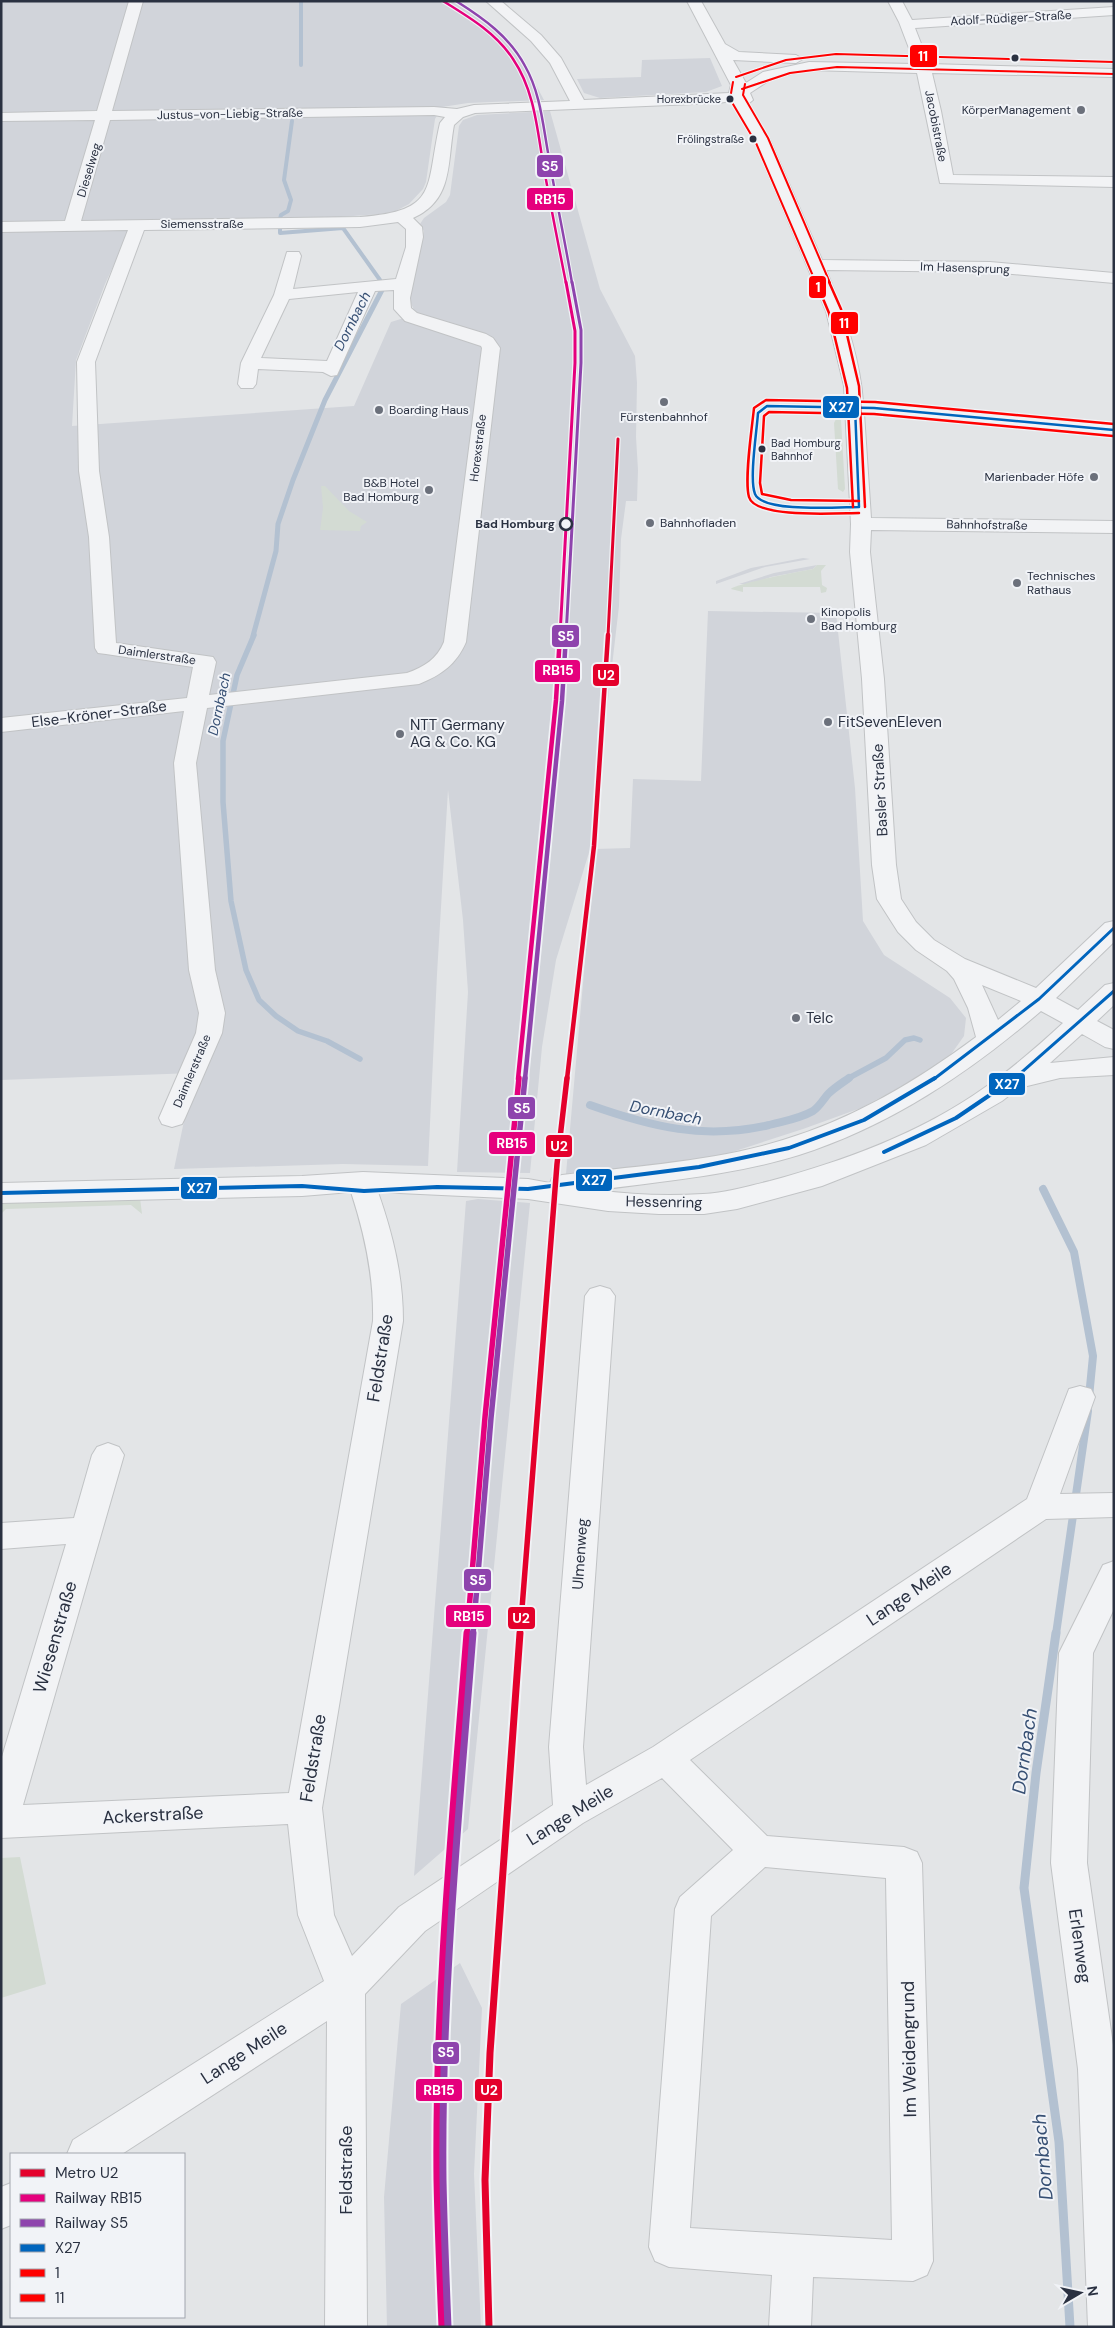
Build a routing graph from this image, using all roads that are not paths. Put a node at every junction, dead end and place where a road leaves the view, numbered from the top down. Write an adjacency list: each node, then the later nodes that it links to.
1 (136, 1): 16 (street, Dieselweg)
2 (694, 1): 8 (street)
3 (894, 1): 7 (street, Jacobistraße)
4 (1106, 1): 6 (street)
5 (494, 2): 14 (street)
6 (1114, 11): 7 (street, Adolf-Rüdiger-Straße)
7 (908, 24): 10 (street, Jacobistraße)
8 (720, 47): 9 (street); 12 (street)
9 (834, 61): 10 (street); 12 (street)
10 (923, 66): 11 (street); 12 (street); 18 (street, Jacobistraße)
11 (1109, 70)
12 (741, 96): 13 (street); 13 (street); 24 (street)
13 (716, 98): 14 (street)
14 (579, 104): 15 (street)
15 (458, 114): 16 (street, Justus-von-Liebig-Straße); 19 (street)
16 (105, 115): 17 (street, Justus-von-Liebig-Straße); 21 (street, Dieselweg)
17 (1, 117)
18 (1114, 182)
19 (402, 217): 20 (street, Siemensstraße); 26 (street, Horexstraße)
20 (138, 224): 21 (street, Siemensstraße); 37 (street, Daimlerstraße)
21 (72, 226): 22 (street, Siemensstraße)
22 (1, 227)
23 (293, 256): 28 (street)
24 (816, 265): 25 (street, Im Hasensprung); 31 (street)
25 (1114, 278)
26 (403, 284): 27 (street); 37 (street, Horexstraße)
27 (368, 286): 28 (street); 29 (street)
28 (283, 295): 29 (street)
29 (250, 363): 30 (street)
30 (247, 384)
31 (855, 415): 32 (street); 35 (street, Basler Straße)
32 (942, 420): 33 (street); 34 (street)
33 (1114, 430)
34 (1114, 440)
35 (861, 524): 36 (street, Bahnhofstraße); 40 (street, Basler Straße)
36 (1114, 526)
37 (196, 703): 38 (street, Else-Kröner-Straße); 48 (street, Daimlerstraße)
38 (1, 725)
39 (1114, 928): 42 (street, Hessenring)
40 (956, 965): 42 (street, Basler Straße); 44 (street)
41 (1114, 991): 43 (street, Hessenring)
42 (1039, 999): 43 (street, Basler Straße); 44 (street, Hessenring)
43 (1081, 1022): 45 (street, Basler Straße); 47 (street, Hessenring)
44 (989, 1038): 51 (street, Hessenring)
45 (1114, 1042)
46 (1114, 1066): 47 (street)
47 (1009, 1082): 51 (street, Hessenring)
48 (172, 1118)
49 (302, 1186): 50 (street); 52 (street); 53 (street)
50 (436, 1187): 51 (street); 52 (street)
51 (528, 1189)
52 (364, 1191): 63 (street, Feldstraße)
53 (1, 1193)
54 (600, 1296): 64 (street, Ulmenweg)
55 (1080, 1397): 58 (street)
56 (108, 1455): 59 (street, Wiesenstraße)
57 (1111, 1505): 58 (street)
58 (1047, 1506): 62 (street, Lange Meile)
59 (86, 1530): 60 (street); 65 (street, Wiesenstraße)
60 (1, 1536)
61 (1114, 1574): 72 (street, Erlenweg)
62 (665, 1758): 64 (street, Lange Meile); 66 (street)
63 (304, 1808): 65 (street, Ackerstraße); 67 (street, Feldstraße)
64 (571, 1812): 67 (street, Lange Meile)
65 (1, 1821)
66 (758, 1851): 69 (street, Im Weidengrund); 69 (street, Im Weidengrund)
67 (346, 1988): 68 (street, Lange Meile); 70 (street, Feldstraße)
68 (89, 2153)
69 (793, 2256): 71 (street)
70 (346, 2327)
71 (790, 2327)
72 (1109, 2327)

